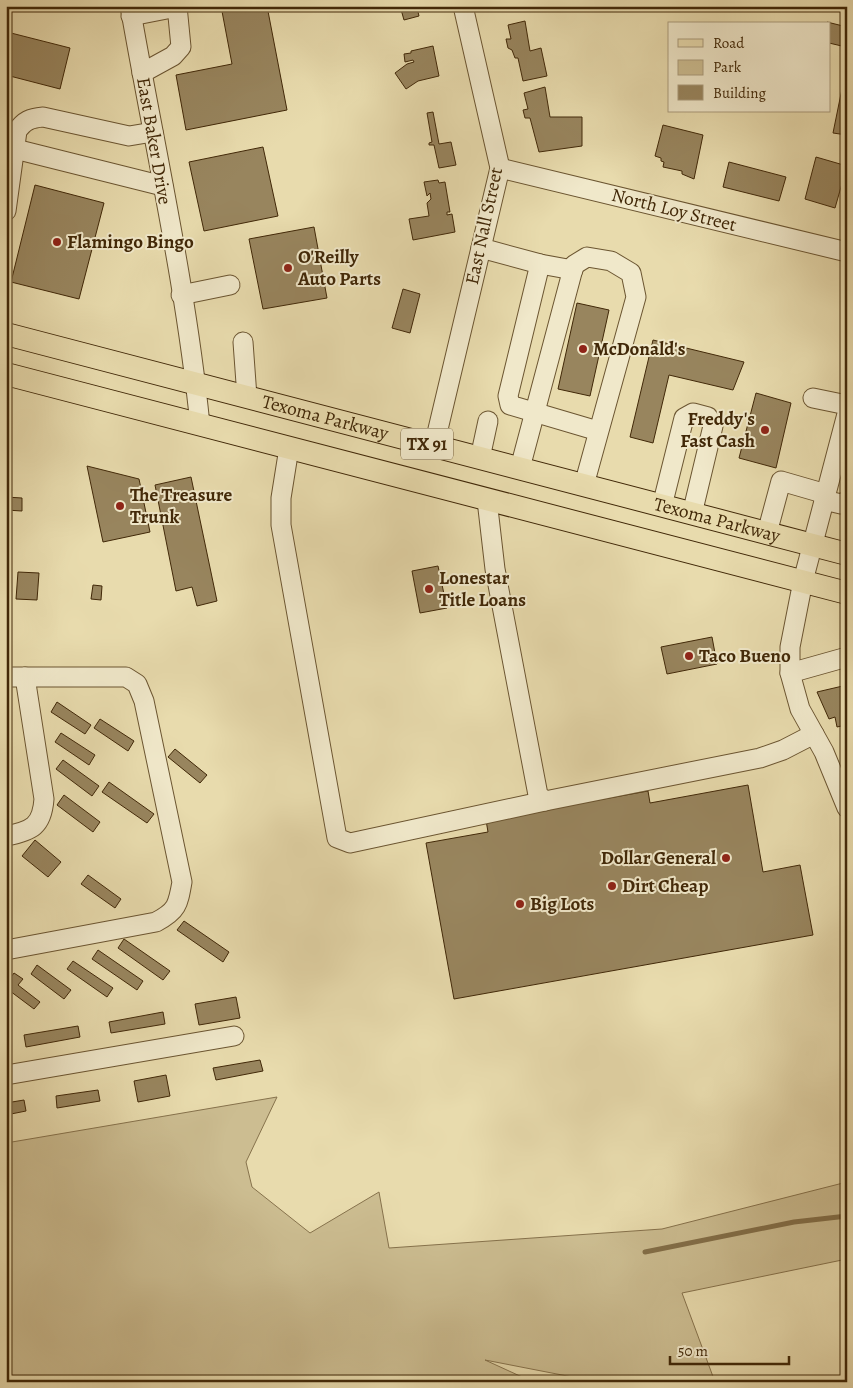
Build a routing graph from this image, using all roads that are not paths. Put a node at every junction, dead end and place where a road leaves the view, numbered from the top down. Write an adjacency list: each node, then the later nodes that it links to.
1 (463, 6): 7 (street, East Nall Street)
2 (177, 7): 3 (street); 4 (street)
3 (130, 11): 4 (street, East Baker Drive)
4 (142, 72): 5 (street, East Baker Drive)
5 (153, 132): 6 (street); 8 (street, East Baker Drive)
6 (14, 149): 8 (street); 9 (street)
7 (500, 168): 10 (street, East Nall Street); 11 (street, North Loy Street)
8 (163, 186): 15 (street, East Baker Drive)
9 (6, 211)
10 (481, 248): 12 (street); 28 (street, East Nall Street)
11 (847, 252)
12 (540, 264): 13 (street); 23 (street)
13 (572, 270): 23 (street); 27 (street)
14 (230, 285): 15 (street)
15 (181, 295): 19 (street, East Baker Drive)
16 (6, 334): 19 (main road, Texoma Parkway / TX 91)
17 (242, 342): 20 (street)
18 (6, 374): 26 (main road, Texoma Parkway / TX 91)
19 (196, 383): 20 (main road, Texoma Parkway / TX 91); 26 (street, East Baker Drive)
20 (247, 397): 28 (main road, Texoma Parkway / TX 91)
21 (813, 398): 22 (street)
22 (847, 405)
23 (536, 413): 27 (street); 31 (street)
24 (847, 414): 33 (street)
25 (488, 420): 30 (street)
26 (200, 425): 29 (main road, Texoma Parkway / TX 91)
27 (598, 431): 32 (street)
28 (434, 446): 30 (main road, Texoma Parkway / TX 91)
29 (289, 448): 34 (main road, Texoma Parkway / TX 91); 49 (street)
30 (480, 458): 31 (main road, Texoma Parkway / TX 91)
31 (520, 468): 32 (main road, Texoma Parkway / TX 91)
32 (584, 485): 36 (main road, Texoma Parkway / TX 91)
33 (825, 497): 35 (street); 38 (street); 39 (street)
34 (487, 500): 41 (main road, Texoma Parkway / TX 91); 49 (street)
35 (847, 501)
36 (662, 506): 37 (main road, Texoma Parkway / TX 91); 37 (street)
37 (692, 514): 38 (main road, Texoma Parkway / TX 91)
38 (767, 533): 39 (main road, Texoma Parkway / TX 91)
39 (812, 545): 40 (main road, Texoma Parkway / TX 91); 41 (street)
40 (847, 554)
41 (803, 581): 42 (main road, Texoma Parkway / TX 91); 44 (street)
42 (847, 593)
43 (847, 657): 44 (street)
44 (790, 673): 47 (street)
45 (6, 677): 46 (street)
46 (25, 677): 51 (street); 52 (street)
47 (814, 734): 48 (street); 49 (street)
48 (838, 764): 50 (street)
49 (545, 801)
50 (847, 808)
51 (6, 836)
52 (6, 950)
53 (234, 1036): 54 (street)
54 (6, 1075)

